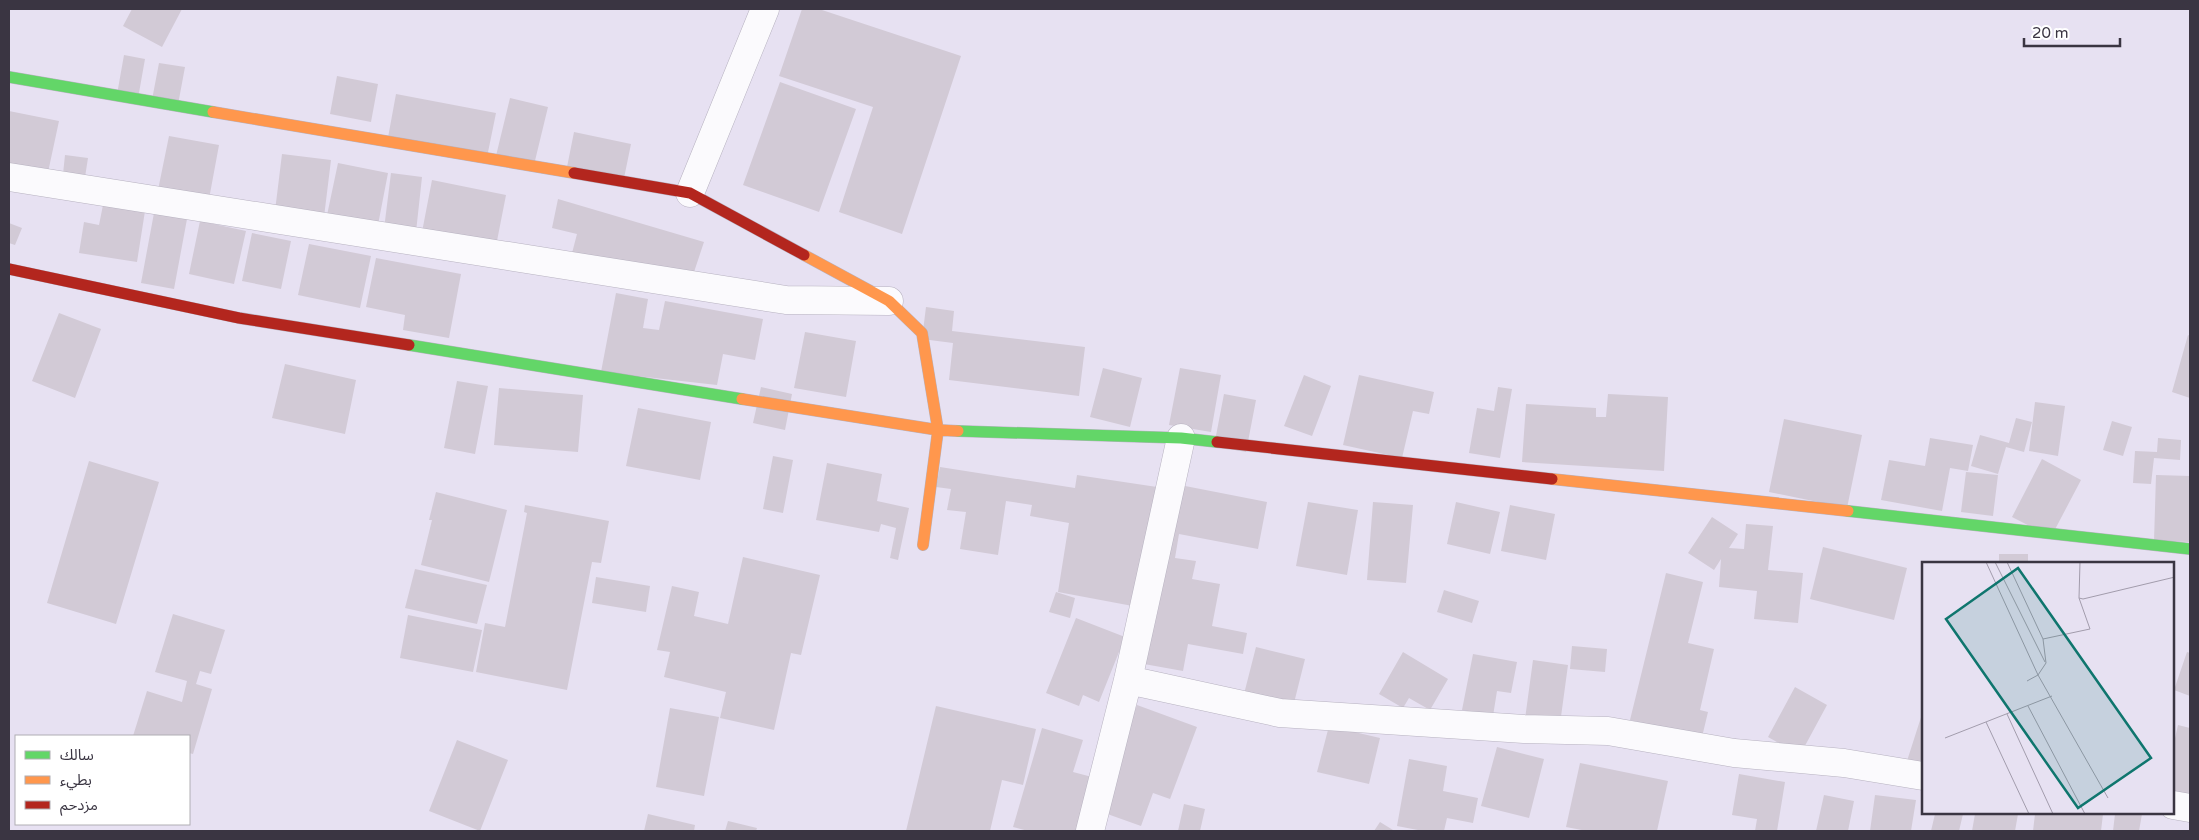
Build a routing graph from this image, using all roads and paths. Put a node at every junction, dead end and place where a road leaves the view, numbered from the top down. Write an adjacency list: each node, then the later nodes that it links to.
1 (765, 9): 4 (street)
2 (9, 77): 4 (street)
3 (9, 176): 6 (street)
4 (690, 193): 6 (street)
5 (9, 269): 7 (street)
6 (889, 301): 7 (street)
7 (938, 430): 8 (street); 9 (street)
8 (1181, 438): 10 (street); 11 (street)
9 (923, 545)
10 (2190, 549)
11 (1128, 680): 12 (street); 15 (street)
12 (1922, 776)
13 (2174, 805): 14 (street)
14 (2190, 808)
15 (1090, 831)

